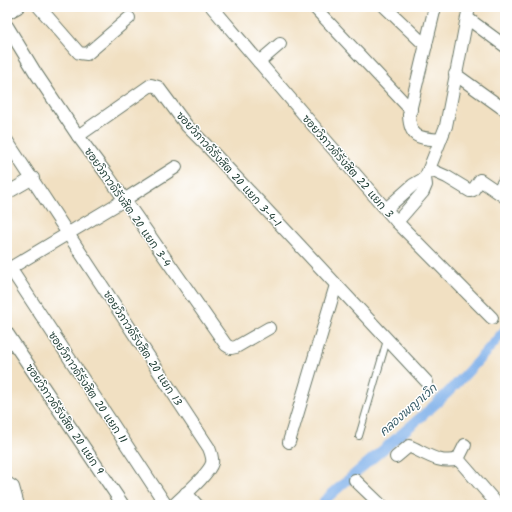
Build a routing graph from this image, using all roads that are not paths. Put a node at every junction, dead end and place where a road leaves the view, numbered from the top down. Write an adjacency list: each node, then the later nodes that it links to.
1 (18, 7): 8 (street)
2 (212, 7): 14 (street, ซอยวิภาวดีรังสิต 22 แยก 3)
3 (318, 7): 16 (street)
4 (385, 7): 12 (street)
5 (44, 9): 9 (street)
6 (433, 9): 12 (street)
7 (468, 12): 13 (street); 15 (street)
8 (7, 13)
9 (128, 18)
10 (7, 26): 18 (street, ซอยวิภาวดีรังสิต 20 แยก 3-4)
11 (280, 44): 14 (street)
12 (426, 46): 16 (street)
13 (505, 46)
14 (259, 62): 28 (street, ซอยวิภาวดีรังสิต 22 แยก 3)
15 (455, 74): 17 (street); 20 (street)
16 (411, 110): 20 (street)
17 (505, 110)
18 (78, 136): 27 (street, ซอยวิภาวดีรังสิต 20 แยก 3-4); 32 (street, ซอยวิภาวดีรังสิต 20 แยก 3-4-1)
19 (7, 140): 23 (street, ซอยวิภาวดีรังสิต 20 แยก 13)
20 (440, 140): 22 (street)
21 (176, 167): 27 (street)
22 (427, 173): 26 (street); 28 (street); 29 (street)
23 (33, 178): 25 (street); 30 (street, ซอยวิภาวดีรังสิต 20 แยก 13)
24 (505, 180): 26 (street)
25 (7, 193)
26 (502, 194)
27 (124, 200): 30 (street); 34 (street, ซอยวิภาวดีรังสิต 20 แยก 3-4)
28 (386, 209): 29 (street, ซอยวิภาวดีรังสิต 22 แยก 3)
29 (397, 222): 33 (street, ซอยวิภาวดีรังสิต 22 แยก 3)
30 (68, 234): 31 (street); 45 (street, ซอยวิภาวดีรังสิต 20 แยก 13)
31 (8, 269): 48 (street, ซอยวิภาวดีรังสิต 20 แยก 11)
32 (336, 285): 36 (street, ซอยวิภาวดีรังสิต 20 แยก 3-4-1); 39 (street)
33 (492, 318)
34 (269, 328)
35 (7, 333): 47 (street, ซอยวิภาวดีรังสิต 20 แยก 9)
36 (387, 340): 37 (street, ซอยวิภาวดีรังสิต 20 แยก 3-4-1); 38 (lane)
37 (427, 382)
38 (359, 436)
39 (289, 442)
40 (465, 445): 42 (street)
41 (396, 457): 42 (street)
42 (458, 459): 52 (street)
43 (355, 480): 51 (street)
44 (7, 483): 46 (street)
45 (186, 493): 49 (street); 50 (street)
46 (18, 505)
47 (123, 505)
48 (166, 505)
49 (174, 505)
50 (197, 505)
51 (381, 505)
52 (498, 505)

